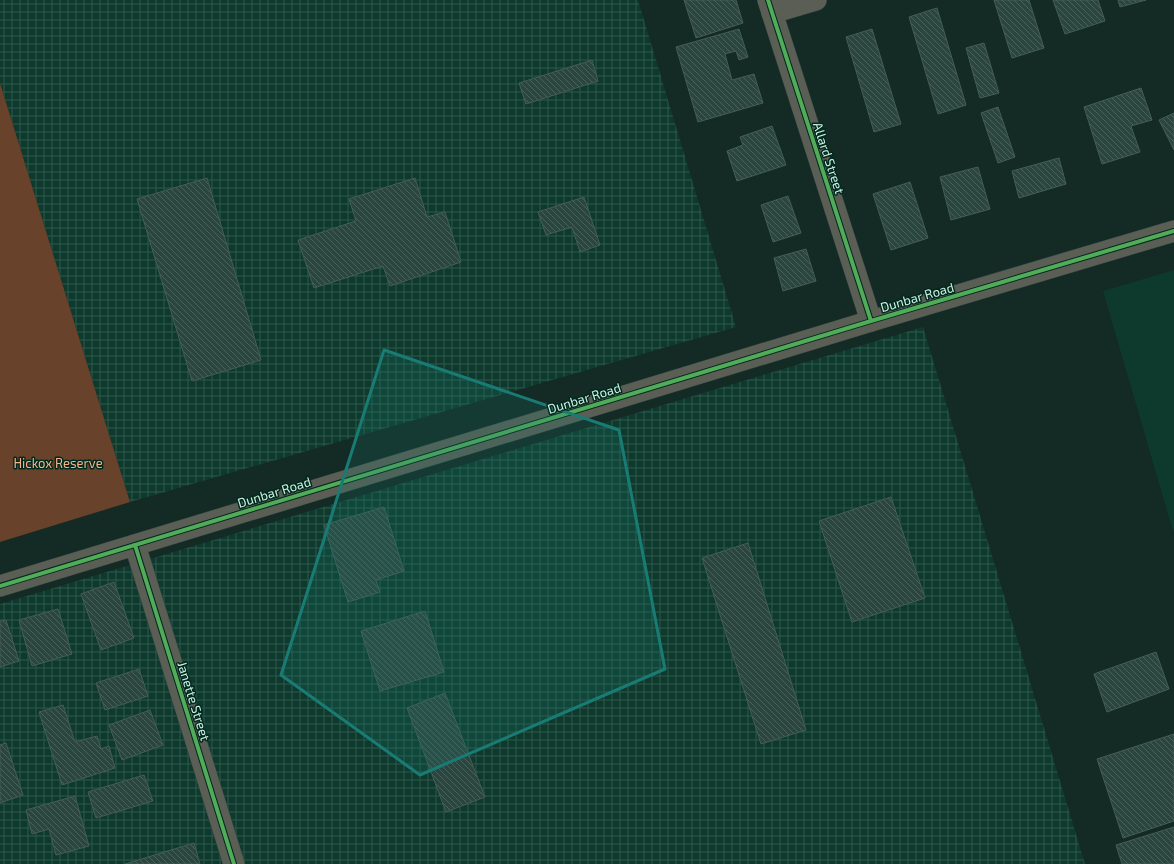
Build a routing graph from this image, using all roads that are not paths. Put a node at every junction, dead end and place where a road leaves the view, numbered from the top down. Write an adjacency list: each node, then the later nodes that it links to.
1 (816, 0): 2 (street)
2 (770, 7): 4 (street, Allard Street)
3 (1174, 231): 4 (street, Dunbar Road)
4 (871, 321): 5 (street, Dunbar Road)
5 (135, 545): 6 (street, Dunbar Road); 7 (street, Janette Street)
6 (0, 586)
7 (234, 864)

